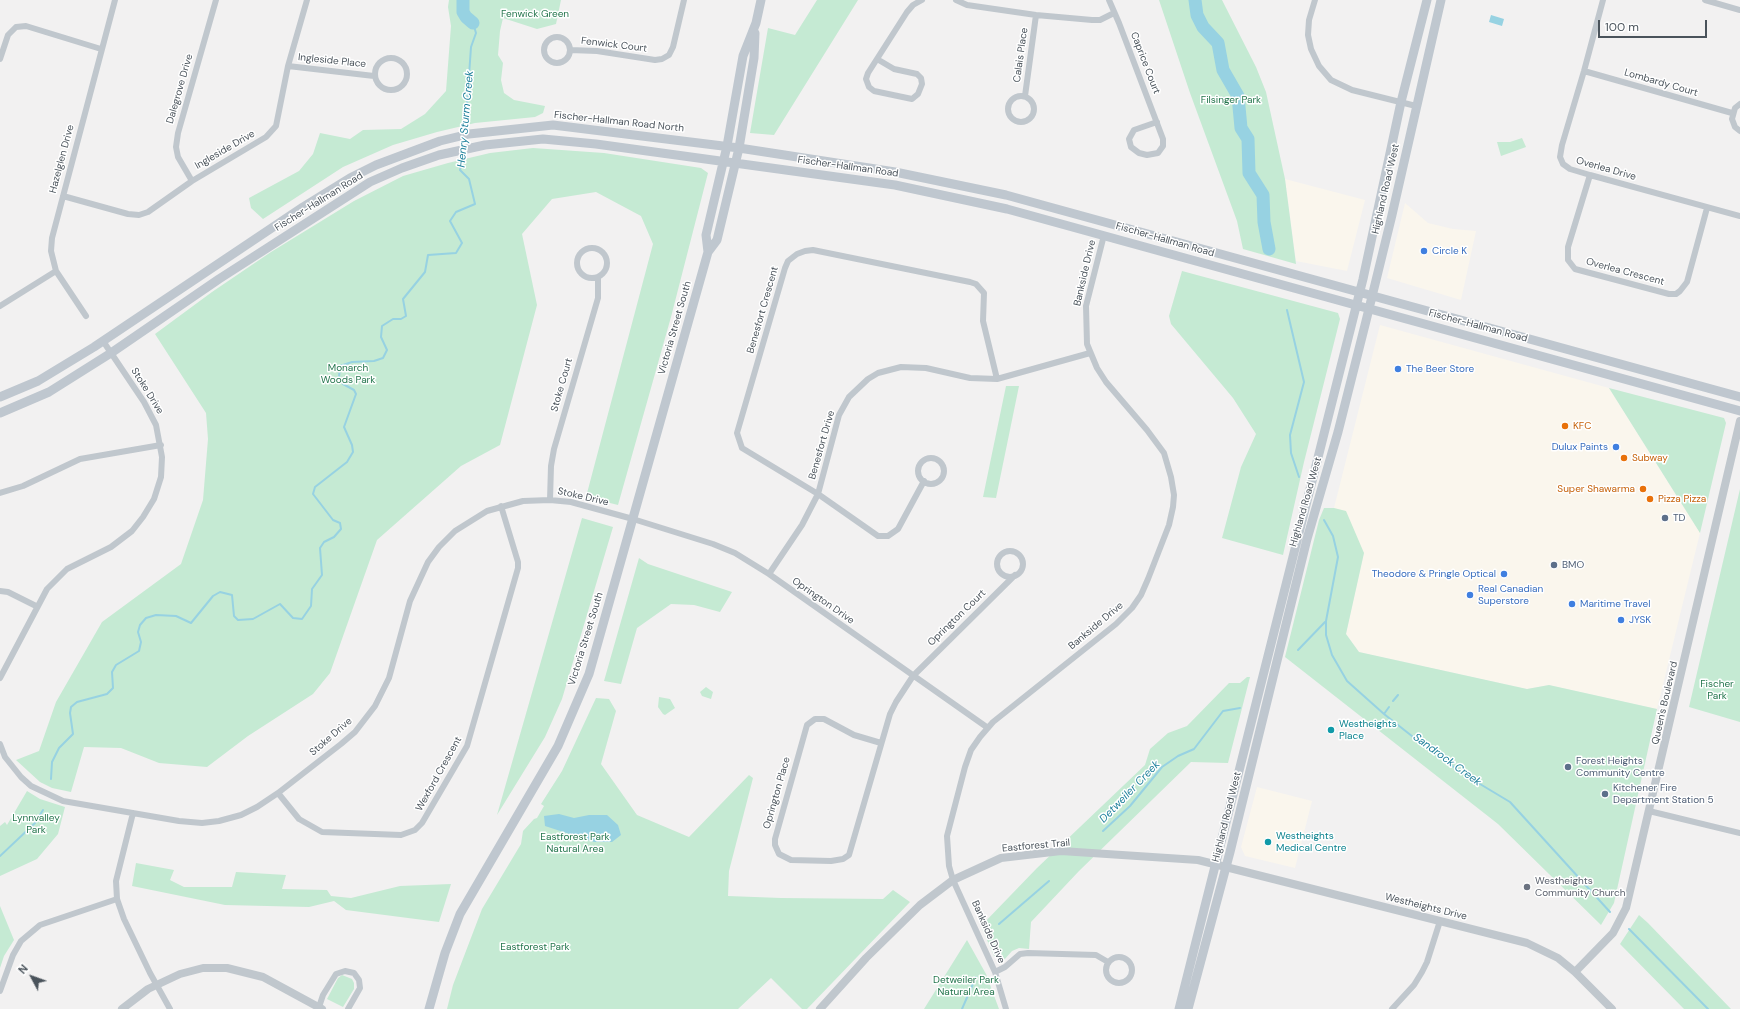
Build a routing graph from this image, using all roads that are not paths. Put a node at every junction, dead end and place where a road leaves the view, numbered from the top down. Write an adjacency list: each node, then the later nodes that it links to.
1 (115, 0): 18 (street, Hazelglen Drive)
2 (216, 0): 38 (street, Dalegrove Drive)
3 (307, 0): 22 (street, Ingleside Drive)
4 (684, 0): 19 (street, Fenwick Court)
5 (761, 0): 17 (main road, Victoria Street South)
6 (922, 0): 21 (street)
7 (956, 0): 16 (street)
8 (1108, 0): 15 (street, Caprice Court)
9 (1315, 0): 26 (street)
10 (1427, 0): 26 (main road, Highland Road West)
11 (1441, 0): 28 (main road, Highland Road West)
12 (1603, 0): 23 (street, Overlea Drive)
13 (1705, 0): 14 (street)
14 (1740, 10)
15 (1114, 13): 16 (street); 30 (street, Caprice Court)
16 (1036, 15): 25 (street, Calais Place)
17 (756, 23): 33 (main road, Victoria Street South); 34 (main road, Victoria Street South)
18 (101, 49): 20 (street); 39 (street, Hazelglen Drive)
19 (570, 50): 19 (street, Fenwick Court)
20 (0, 59)
21 (877, 59): 21 (street)
22 (288, 66): 24 (street, Ingleside Place); 38 (street, Ingleside Drive)
23 (1584, 71): 29 (street, Lombardy Court); 37 (street, Overlea Drive)
24 (374, 76): 24 (street, Ingleside Place)
25 (1025, 96): 25 (street, Calais Place)
26 (1401, 102): 28 (street); 46 (main road, Highland Road West)
27 (1740, 104): 29 (street)
28 (1416, 106): 47 (main road, Highland Road West)
29 (1732, 113): 31 (street)
30 (1156, 122): 30 (street, Caprice Court)
31 (1740, 131)
32 (486, 132): 33 (main road, Fischer-Hallman Road North); 52 (main road, Fischer-Hallman Road)
33 (727, 146): 34 (main road, Fischer-Hallman Road); 35 (main road, Victoria Street South)
34 (739, 148): 36 (main road, Victoria Street South); 46 (main road, Fischer-Hallman Road)
35 (724, 161): 36 (main road, Fischer-Hallman Road); 43 (main road, Victoria Street South); 53 (main road, Fischer-Hallman Road)
36 (735, 162): 42 (main road, Fischer-Hallman Road); 43 (main road, Victoria Street South)
37 (1590, 175): 40 (street, Overlea Drive); 40 (street, Overlea Crescent)
38 (192, 181): 39 (street, Ingleside Drive)
39 (63, 196): 44 (street, Hazelglen Drive)
40 (1707, 208): 41 (street, Overlea Drive)
41 (1740, 216)
42 (1104, 235): 48 (main road, Fischer-Hallman Road); 54 (street, Bankside Drive)
43 (708, 252): 67 (main road, Victoria Street South)
44 (56, 271): 49 (street); 51 (street, Hazelglen Drive)
45 (598, 278): 45 (street, Stoke Court); 65 (street, Stoke Court)
46 (1359, 292): 47 (main road, Fischer-Hallman Road); 48 (main road, Highland Road West)
47 (1372, 295): 50 (main road, Highland Road West); 56 (main road, Fischer-Hallman Road)
48 (1356, 305): 50 (main road, Fischer-Hallman Road); 82 (main road, Highland Road West)
49 (0, 306)
50 (1369, 308): 58 (main road, Fischer-Hallman Road); 83 (main road, Highland Road West)
51 (86, 316)
52 (103, 341): 53 (street, Stoke Drive); 57 (main road, Fischer-Hallman Road)
53 (111, 353): 59 (main road, Fischer-Hallman Road); 61 (street, Stoke Drive)
54 (1090, 353): 55 (street, Benesfort Drive); 74 (street, Bankside Drive)
55 (996, 379): 64 (street, Benesfort Drive); 64 (street, Benesfort Crescent)
56 (1740, 396)
57 (0, 397)
58 (1740, 410)
59 (0, 413)
60 (1740, 421): 79 (street, Queen's Boulevard)
61 (160, 445): 63 (street); 71 (street, Stoke Drive)
62 (924, 481): 62 (street); 64 (street, Benesfort Crescent)
63 (0, 493)
64 (818, 494): 68 (street, Benesfort Drive)
65 (550, 500): 66 (street, Stoke Drive); 67 (street, Stoke Drive)
66 (501, 506): 78 (street, Stoke Drive); 78 (street, Wexford Crescent)
67 (633, 519): 68 (street, Oprington Drive); 96 (main road, Victoria Street South)
68 (769, 574): 72 (street, Oprington Drive)
69 (1015, 576): 69 (street, Oprington Court); 72 (street, Oprington Court)
70 (0, 591): 71 (street)
71 (36, 606): 73 (street, Stoke Drive)
72 (913, 676): 74 (street, Oprington Drive); 75 (street, Oprington Place)
73 (0, 678)
74 (988, 728): 84 (street, Bankside Drive)
75 (881, 743): 75 (street, Oprington Place)
76 (0, 744): 77 (street, Stoke Drive)
77 (3, 758): 80 (street, Stoke Drive)
78 (278, 793): 80 (street, Stoke Drive)
79 (1649, 811): 81 (street); 89 (street, Queen's Boulevard)
80 (132, 813): 85 (street)
81 (1740, 834)
82 (1214, 864): 83 (street, Westheights Drive); 84 (street, Eastforest Trail); 99 (main road, Highland Road West)
83 (1226, 867): 86 (street, Westheights Drive); 100 (main road, Highland Road West)
84 (953, 880): 88 (street, Bankside Drive); 97 (street, Eastforest Trail)
85 (117, 900): 90 (street); 91 (street)
86 (1440, 921): 89 (street, Westheights Drive); 101 (street)
87 (1108, 962): 87 (street); 88 (street)
88 (995, 972): 98 (street, Bankside Drive)
89 (1575, 972): 102 (street, Westheights Drive)
90 (156, 984): 92 (street); 93 (street); 94 (street)
91 (0, 991)
92 (321, 1008): 95 (street)
93 (122, 1009)
94 (170, 1009)
95 (348, 1009)
96 (429, 1009)
97 (820, 1009)
98 (1006, 1009)
99 (1178, 1009)
100 (1188, 1009)
101 (1392, 1009)
102 (1612, 1009)

